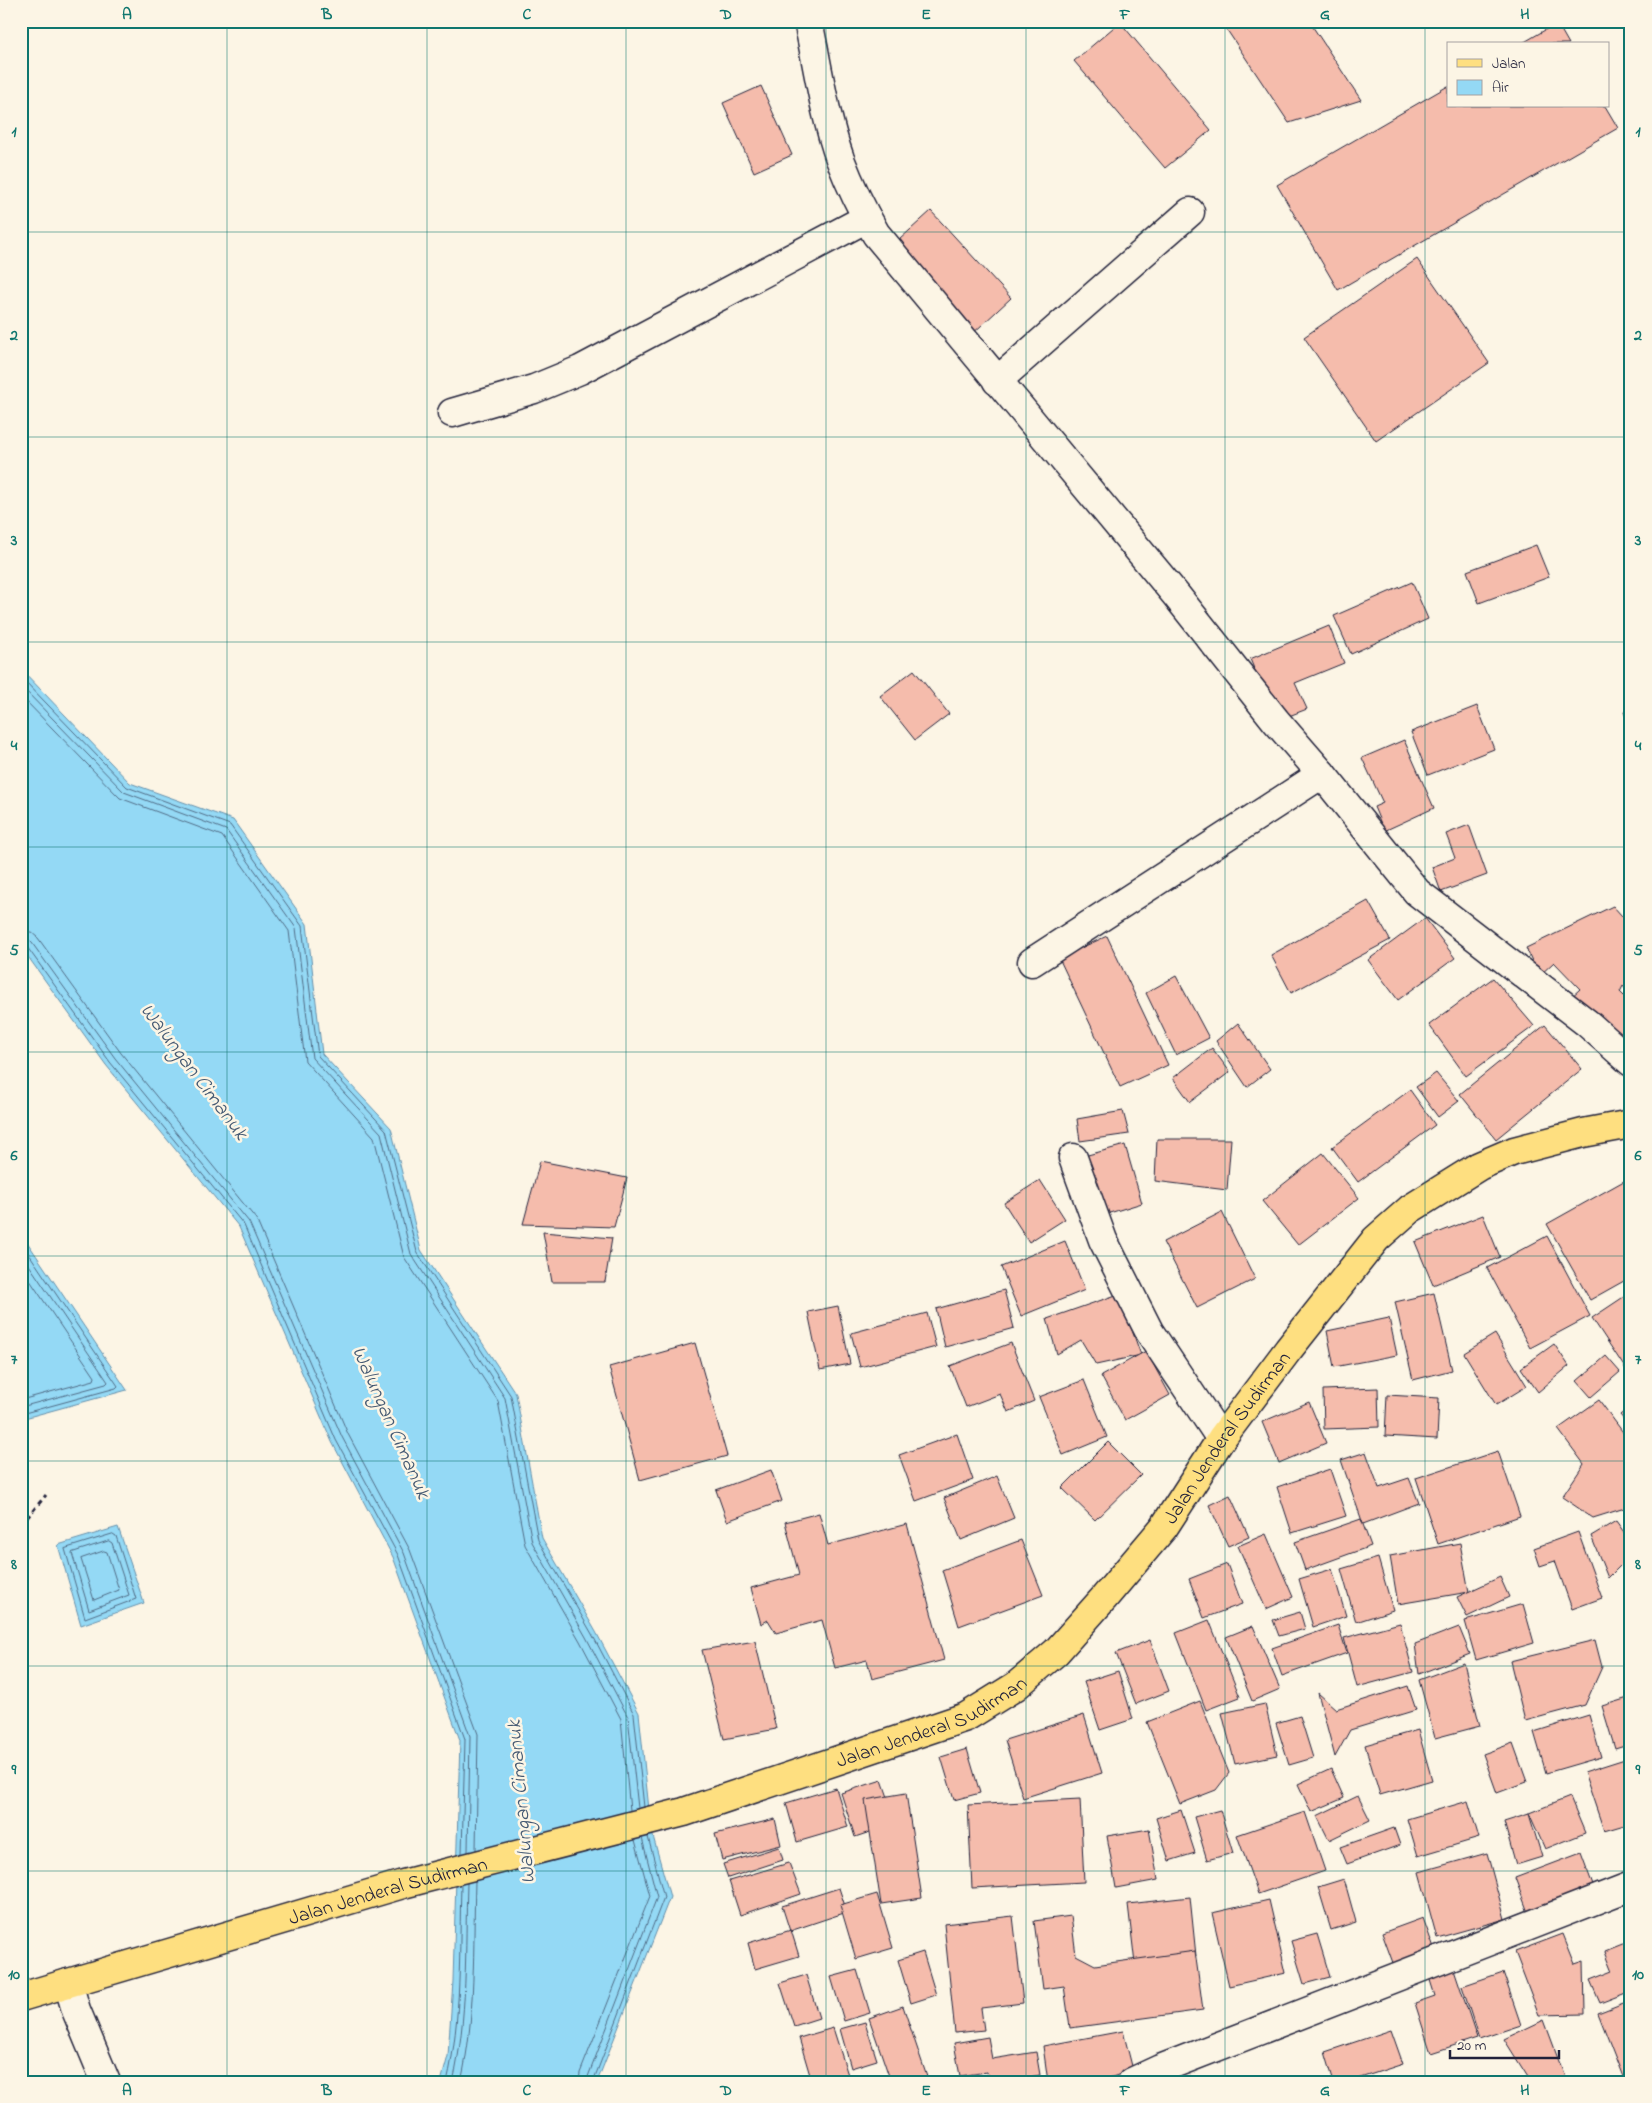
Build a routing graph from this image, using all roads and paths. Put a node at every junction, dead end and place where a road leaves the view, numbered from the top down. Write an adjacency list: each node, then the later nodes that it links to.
1 (808, 21): 3 (street)
2 (1190, 212): 4 (street)
3 (867, 218): 4 (street); 5 (street)
4 (996, 381): 6 (street)
5 (452, 413)
6 (1322, 774): 7 (street); 8 (street)
7 (1032, 962)
8 (1631, 1062)
9 (1631, 1124): 11 (main road, Jalan Jenderal Sudirman)
10 (1073, 1158): 11 (street)
11 (1221, 1439): 15 (main road, Jalan Jenderal Sudirman)
12 (46, 1495): 13 (path)
13 (21, 1525)
14 (1631, 1886): 18 (street)
15 (68, 1983): 16 (main road, Jalan Jenderal Sudirman); 17 (street)
16 (21, 1997)
17 (106, 2082)
18 (1132, 2082)

